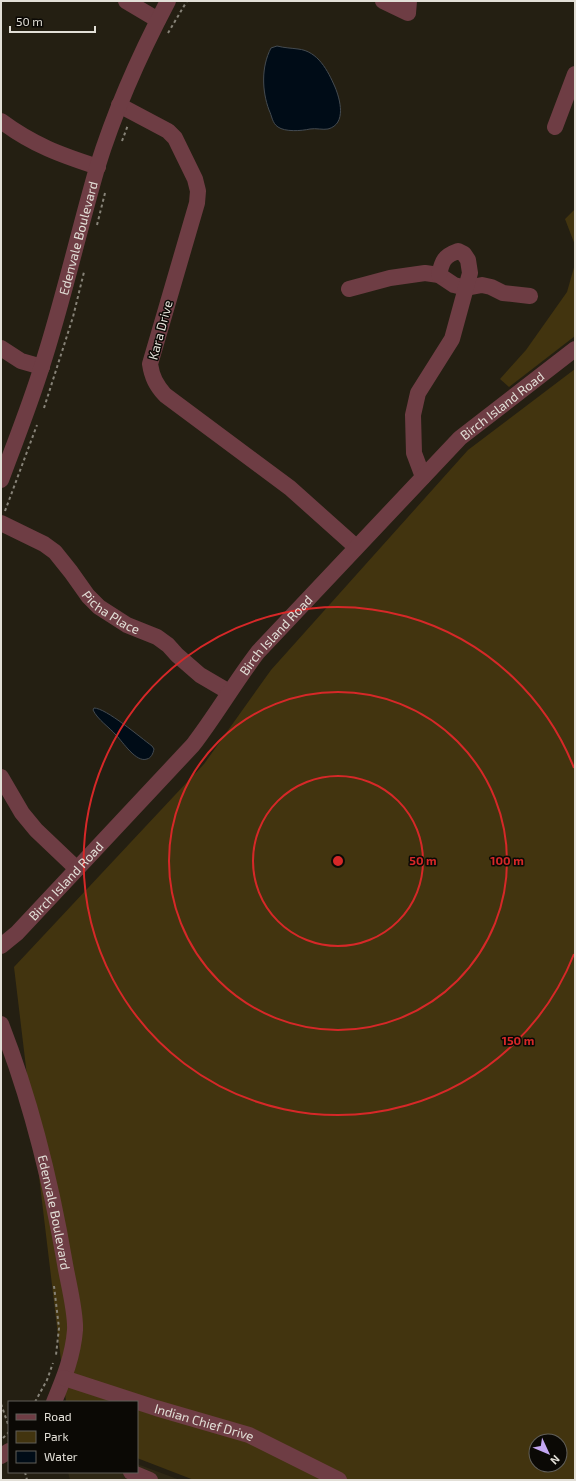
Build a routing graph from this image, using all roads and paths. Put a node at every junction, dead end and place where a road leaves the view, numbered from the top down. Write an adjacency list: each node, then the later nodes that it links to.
1 (126, 1): 6 (street)
2 (168, 1): 6 (street, Edenvale Boulevard)
3 (187, 1): 7 (path)
4 (383, 1): 5 (street)
5 (409, 7)
6 (158, 20): 9 (street, Edenvale Boulevard)
7 (165, 39)
8 (575, 74): 11 (street)
9 (126, 108): 12 (path); 13 (street, Edenvale Boulevard); 29 (street, Kara Drive)
10 (1, 121): 13 (street)
11 (554, 127)
12 (120, 146)
13 (98, 167): 23 (street, Edenvale Boulevard)
14 (107, 188): 15 (path)
15 (95, 231)
16 (86, 267): 24 (path)
17 (438, 275): 18 (street); 18 (street); 19 (street)
18 (466, 288): 20 (street); 26 (street)
19 (349, 289)
20 (530, 296)
21 (1, 348): 23 (street)
22 (575, 349): 26 (street, Birch Island Road)
23 (42, 367): 27 (street, Edenvale Boulevard)
24 (43, 410)
25 (38, 425): 28 (path)
26 (423, 477): 29 (street, Birch Island Road)
27 (1, 480)
28 (2, 518): 30 (street, Picha Place)
29 (356, 547): 30 (street, Birch Island Road)
30 (229, 692): 32 (street, Birch Island Road)
31 (1, 777): 32 (street)
32 (77, 869): 33 (street, Birch Island Road)
33 (1, 946)
34 (1, 1024): 36 (street, Edenvale Boulevard)
35 (54, 1284): 37 (path)
36 (64, 1378): 38 (street, Edenvale Boulevard); 39 (street, Indian Chief Drive)
37 (36, 1401)
38 (54, 1401)
39 (135, 1401)
40 (138, 1402): 45 (street, Indian Chief Drive)
41 (1, 1404): 42 (path)
42 (8, 1424)
43 (133, 1473): 44 (street)
44 (150, 1480)
45 (339, 1480)

